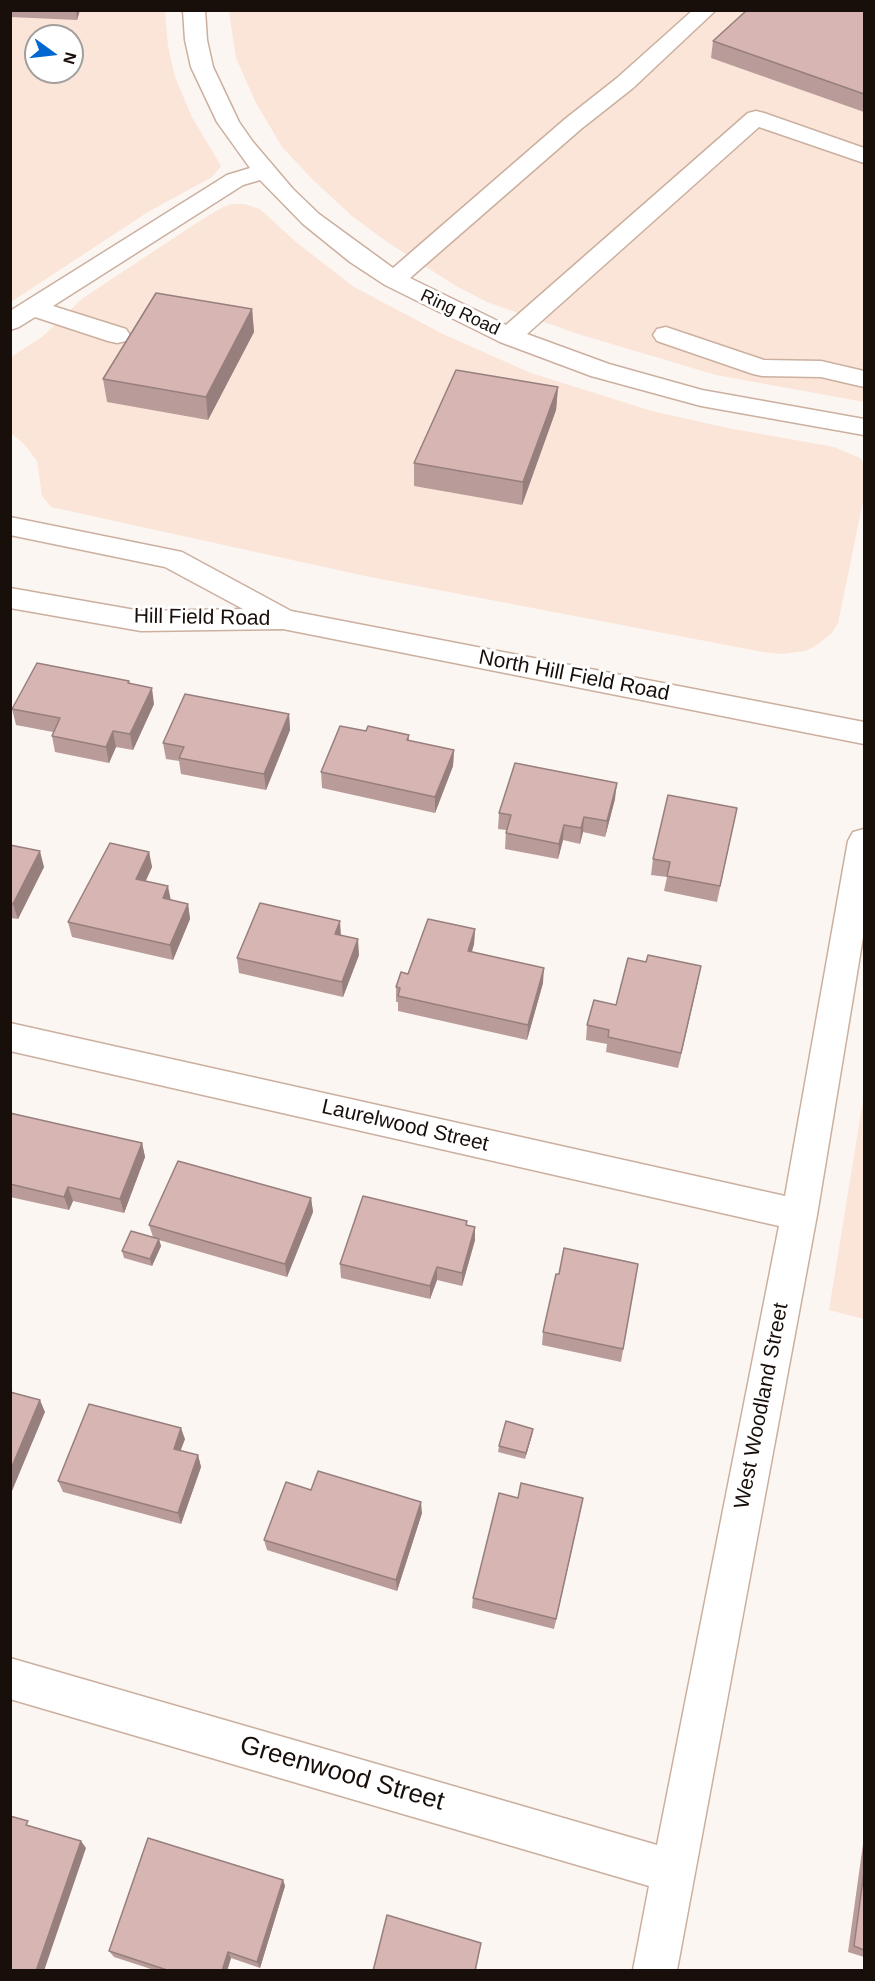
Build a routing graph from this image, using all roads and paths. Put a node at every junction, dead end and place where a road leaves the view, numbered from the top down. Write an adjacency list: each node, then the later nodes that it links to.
1 (194, 10): 4 (street, Ring Road)
2 (706, 10): 5 (street)
3 (864, 156): 10 (street)
4 (265, 171): 5 (street, Ring Road); 6 (street)
5 (394, 280): 10 (street, Ring Road)
6 (33, 308): 7 (street); 9 (street)
7 (10, 322)
8 (666, 334): 11 (street)
9 (117, 335)
10 (509, 336): 12 (street, Ring Road)
11 (864, 379)
12 (864, 427)
13 (10, 526): 15 (street, Hill Field Road)
14 (10, 598): 15 (street, Hill Field Road)
15 (283, 619): 16 (street, North Hill Field Road)
16 (864, 733)
17 (864, 841): 19 (street, West Woodland Street)
18 (10, 1037): 19 (street, Laurelwood Street)
19 (799, 1215): 21 (street, West Woodland Street)
20 (10, 1678): 21 (street, Greenwood Street)
21 (674, 1871): 22 (street, West Woodland Street)
22 (655, 1971)

